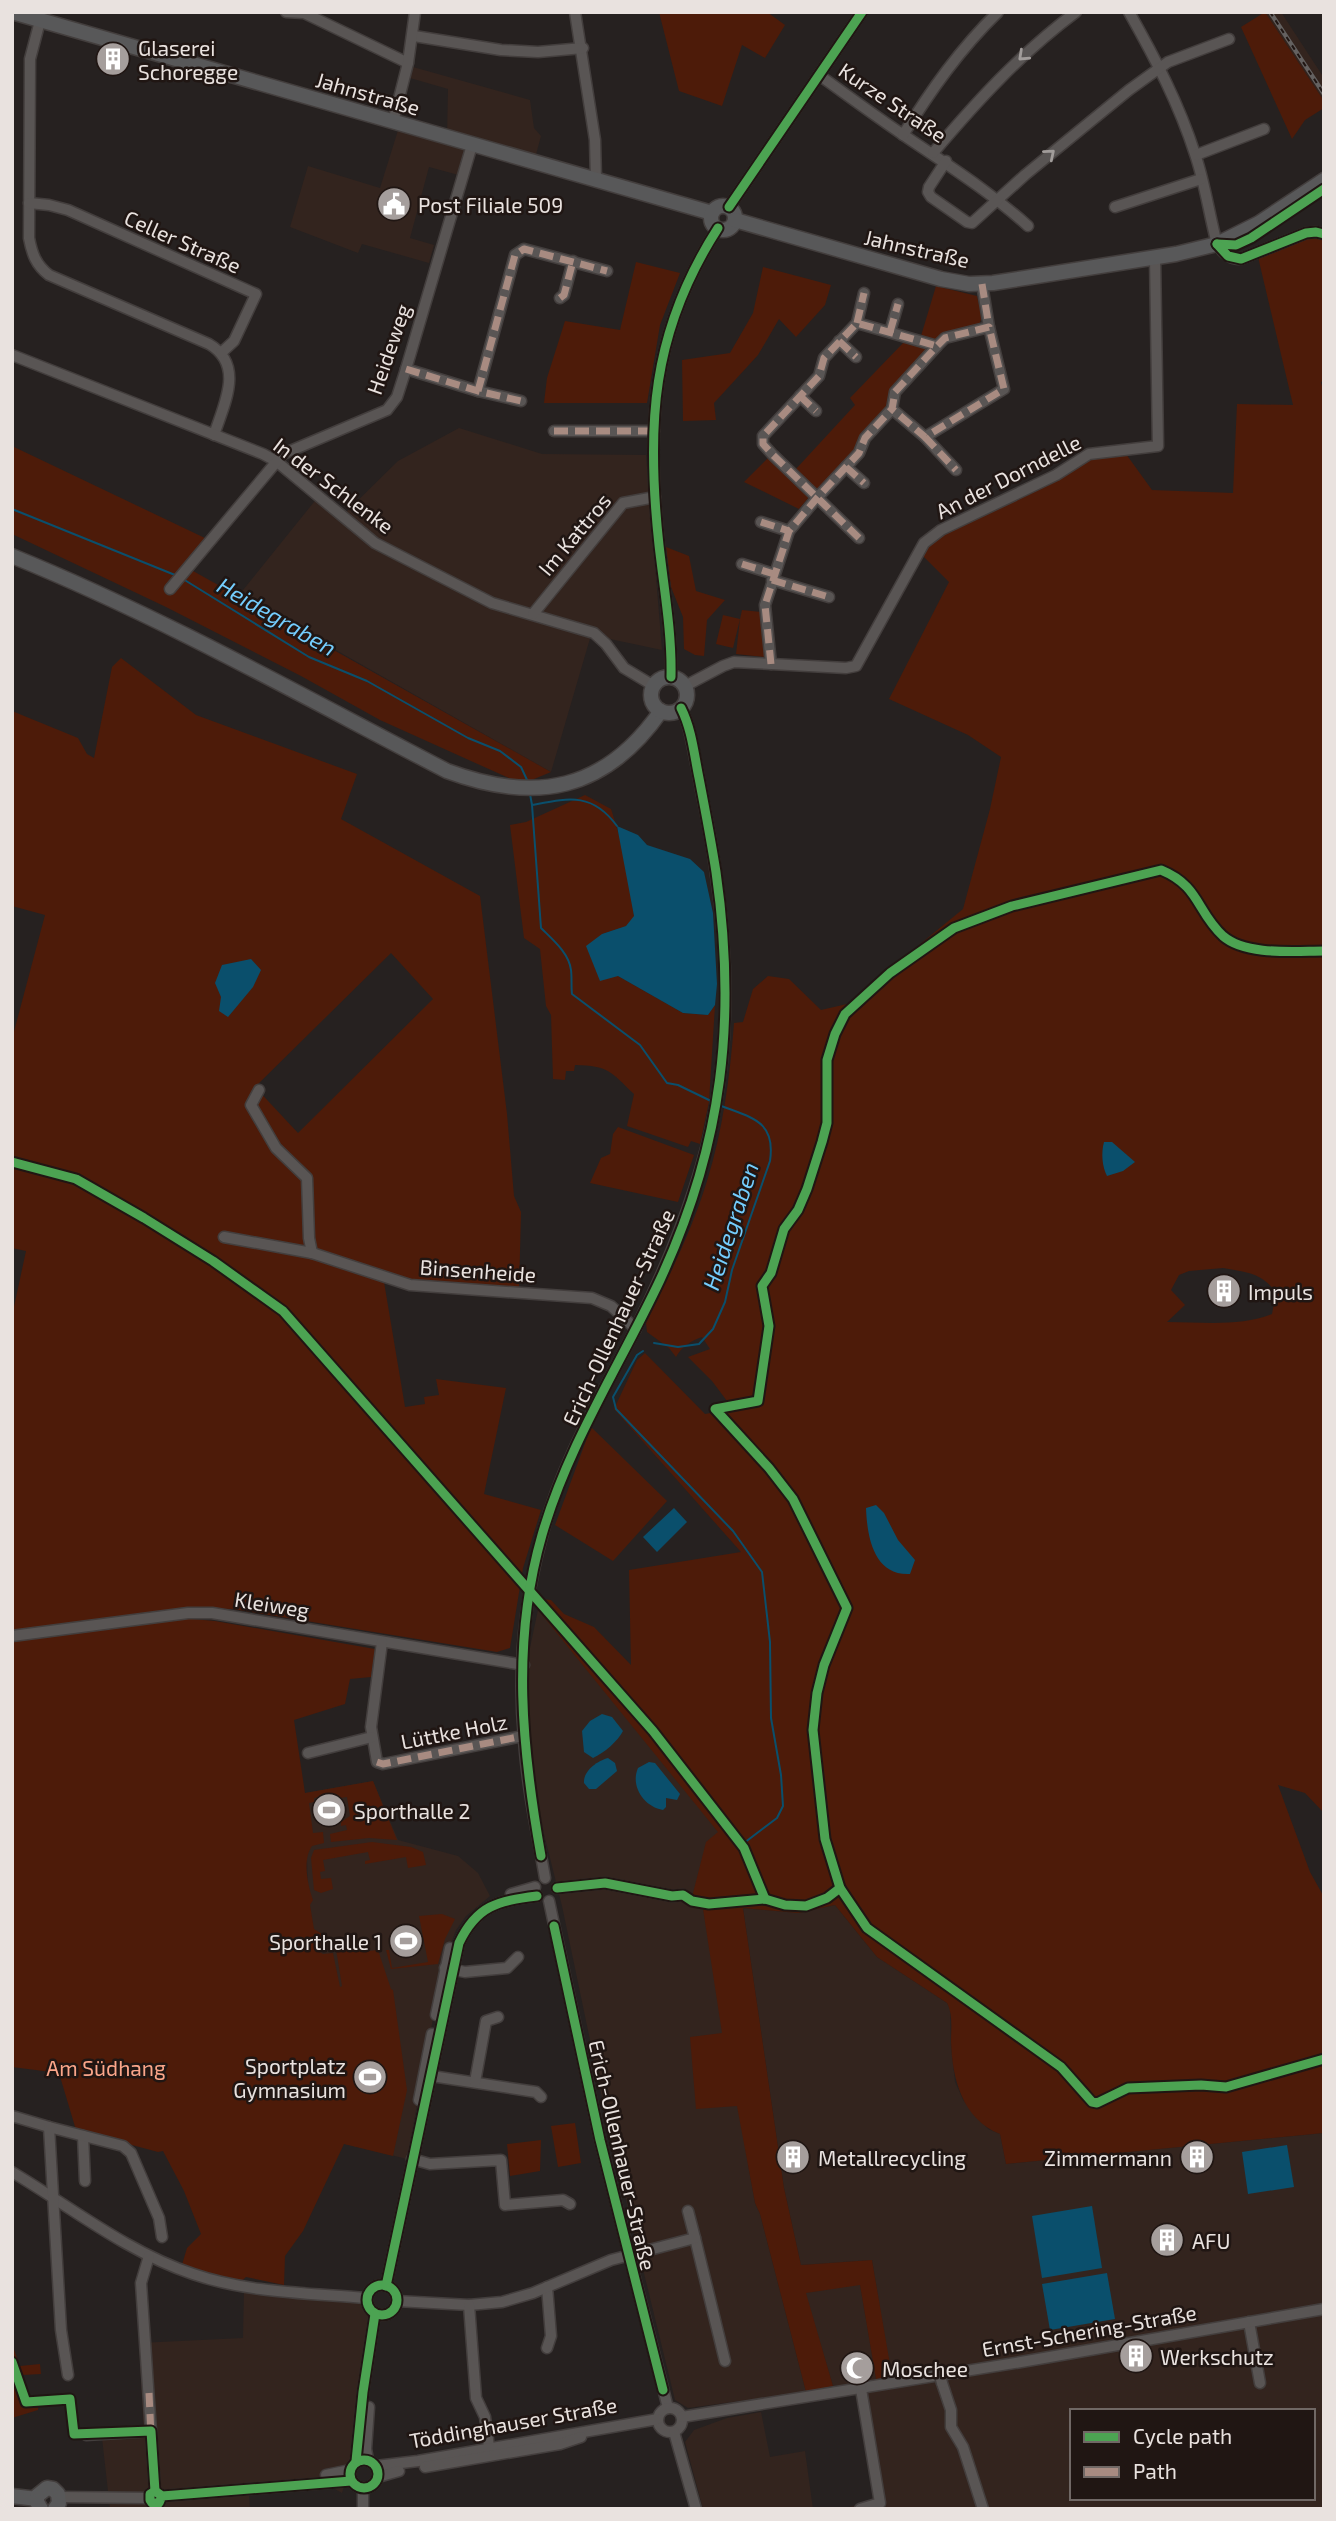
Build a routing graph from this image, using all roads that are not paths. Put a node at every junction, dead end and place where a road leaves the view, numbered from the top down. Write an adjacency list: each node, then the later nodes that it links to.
1 (12, 12): 10 (main road, Jahnstraße)
2 (286, 12): 9 (street)
3 (415, 12): 11 (street)
4 (575, 12): 13 (street)
5 (862, 12): 16 (street)
6 (998, 12): 19 (street)
7 (1076, 12): 21 (street, one-way to 21)
8 (1129, 12): 15 (street)
9 (324, 18): 14 (street)
10 (40, 21): 17 (main road, Jahnstraße); 28 (street)
11 (414, 36): 13 (street); 14 (street)
12 (1229, 39): 15 (street)
13 (583, 48): 25 (street)
14 (408, 63): 17 (street)
15 (1160, 68): 22 (street); 27 (street, one-way to 15)
16 (819, 75): 19 (street, Kurze Straße); 31 (street)
17 (393, 122): 20 (main road, Jahnstraße)
18 (1264, 129): 22 (street)
19 (903, 135): 21 (street, Kurze Straße)
20 (472, 145): 25 (main road, Jahnstraße); 51 (street, Heideweg)
21 (933, 153): 23 (street, Kurze Straße)
22 (1196, 155): 24 (street)
23 (946, 161): 27 (street, Kurze Straße); 27 (street, Kurze Straße)
24 (1201, 178): 29 (street); 35 (street)
25 (596, 180): 30 (main road, Jahnstraße)
26 (1324, 180): 35 (main road, Jahnstraße)
27 (998, 199): 32 (street, Kurze Straße)
28 (29, 203): 48 (street); 48 (street, Celler Straße)
29 (1115, 207)
30 (712, 213): 31 (main road); 33 (main road)
31 (732, 214): 33 (main road); 39 (main road, Jahnstraße)
32 (1028, 226)
33 (718, 229): 58 (street)
34 (1324, 234): 35 (street)
35 (1217, 244): 36 (main road, Jahnstraße)
36 (1154, 257): 39 (main road, Jahnstraße); 76 (street, An der Dorndelle)
37 (573, 261): 38 (street); 41 (street); 52 (street)
38 (607, 271)
39 (982, 284): 44 (street)
40 (864, 293): 43 (street)
41 (560, 298)
42 (898, 304): 45 (street)
43 (857, 323): 45 (street); 46 (street)
44 (989, 327): 47 (street); 60 (street)
45 (890, 332): 47 (street)
46 (839, 341): 50 (street); 53 (street)
47 (937, 346): 55 (street)
48 (221, 352): 59 (street)
49 (12, 355): 59 (street, In der Schlenke)
50 (856, 357)
51 (406, 369): 52 (street); 61 (street, Heideweg)
52 (478, 391): 54 (street)
53 (800, 396): 56 (street); 66 (street)
54 (521, 401)
55 (892, 409): 60 (street); 62 (street)
56 (816, 411)
57 (554, 431): 58 (street)
58 (654, 431): 65 (street)
59 (214, 435): 61 (street, In der Schlenke)
60 (925, 437): 63 (street)
61 (276, 461): 73 (street, Heideweg); 75 (street, In der Schlenke)
62 (846, 467): 64 (street); 66 (street)
63 (956, 470)
64 (864, 483)
65 (655, 497): 75 (street, Im Kattros); 77 (street)
66 (817, 498): 68 (street); 69 (street)
67 (761, 522): 68 (street)
68 (789, 531): 72 (street)
69 (859, 538)
70 (12, 556): 81 (main road)
71 (742, 564): 72 (street)
72 (773, 577): 74 (street); 76 (street)
73 (177, 581)
74 (829, 597)
75 (533, 614): 78 (street, In der Schlenke)
76 (771, 664): 79 (street, An der Dorndelle)
77 (671, 677): 78 (main road); 79 (main road)
78 (654, 686): 81 (main road)
79 (685, 686): 80 (main road)
80 (681, 708): 81 (main road); 85 (street, Erich-Ollenhauer-Straße)
81 (661, 711)
82 (259, 1090): 84 (street)
83 (224, 1237): 84 (street, Binsenheide)
84 (312, 1253): 85 (street, Binsenheide)
85 (636, 1329): 88 (street, Erich-Ollenhauer-Straße)
86 (12, 1636): 87 (street, Kleiweg)
87 (382, 1642): 88 (street, Kleiweg); 89 (street, Lüttke Holz)
88 (523, 1665): 90 (street, Erich-Ollenhauer-Straße)
89 (372, 1737): 90 (street, Lüttke Holz); 91 (street, Lüttke Holz)
90 (523, 1737): 92 (street, Erich-Ollenhauer-Straße)
91 (308, 1753)
92 (545, 1878): 93 (street); 94 (street)
93 (557, 1888): 95 (street); 96 (street)
94 (536, 1892): 96 (street); 98 (street)
95 (683, 1895)
96 (549, 1900): 115 (street, Erich-Ollenhauer-Straße)
97 (518, 1957): 98 (street)
98 (448, 1969): 100 (street)
99 (498, 2017): 101 (street)
100 (427, 2075): 101 (street); 106 (street)
101 (475, 2082): 102 (street)
102 (541, 2097)
103 (12, 2116): 104 (street)
104 (49, 2127): 105 (street); 109 (street)
105 (83, 2136): 108 (street); 112 (street)
106 (412, 2159): 110 (street); 116 (street)
107 (12, 2172): 109 (street)
108 (85, 2181)
109 (51, 2196): 114 (street); 127 (street)
110 (570, 2204)
111 (688, 2211): 113 (street)
112 (162, 2237)
113 (695, 2238): 115 (street); 125 (street)
114 (149, 2256): 118 (street); 135 (street)
115 (628, 2256): 117 (street); 131 (street, Erich-Ollenhauer-Straße)
116 (386, 2286): 118 (street); 119 (street)
117 (547, 2287): 120 (street); 124 (street)
118 (366, 2298): 122 (street)
119 (397, 2301): 120 (street); 122 (street)
120 (469, 2305): 138 (street)
121 (1324, 2309): 123 (street, Ernst-Schering-Straße)
122 (378, 2315): 139 (street)
123 (1249, 2322): 128 (street); 129 (street, Ernst-Schering-Straße)
124 (547, 2348)
125 (725, 2361)
126 (937, 2365): 148 (street, bridge)
127 (68, 2375)
128 (1260, 2383)
129 (861, 2389): 130 (street, Ernst-Schering-Straße); 132 (street)
130 (837, 2393): 132 (street); 133 (street, Ernst-Schering-Straße)
131 (668, 2408): 133 (street); 134 (street)
132 (865, 2412): 147 (street)
133 (682, 2417): 136 (street)
134 (659, 2421): 136 (street); 138 (street, Töddinghauser Straße); 139 (street, Töddinghauser Straße)
135 (151, 2431): 137 (street); 141 (street)
136 (674, 2432): 146 (street)
137 (86, 2435)
138 (489, 2447): 139 (street, Töddinghauser Straße)
139 (363, 2469): 140 (street); 140 (street, Töddinghauser Straße); 141 (street, Töddinghauser Straße)
140 (363, 2488): 145 (street)
141 (156, 2495): 143 (street, Töddinghauser Straße)
142 (12, 2496): 144 (main road)
143 (57, 2503): 144 (main road)
144 (39, 2504)
145 (363, 2509)
146 (696, 2509)
147 (860, 2509)
148 (983, 2509)

